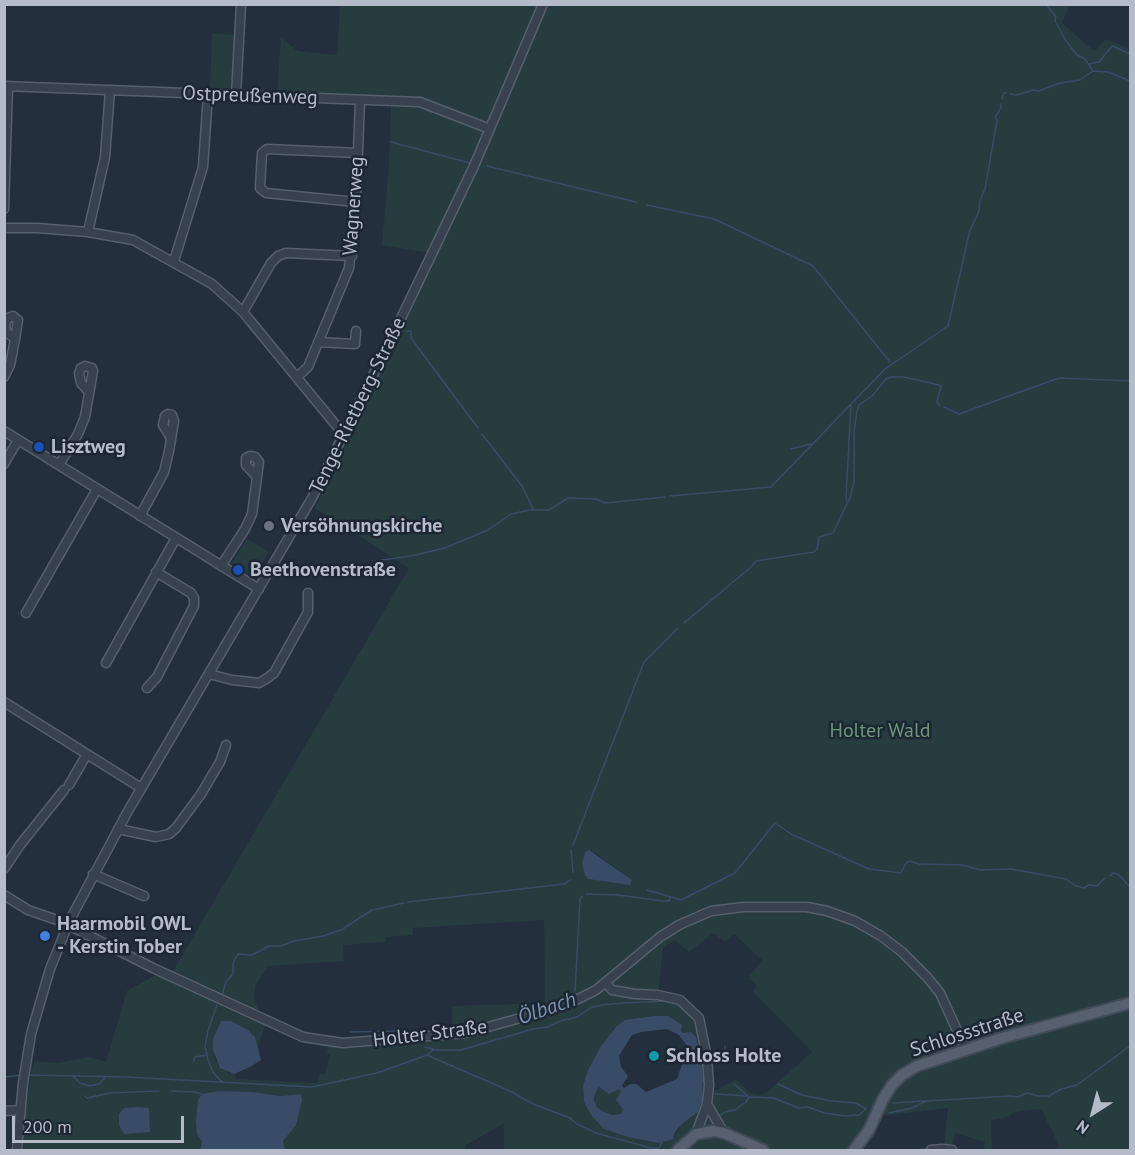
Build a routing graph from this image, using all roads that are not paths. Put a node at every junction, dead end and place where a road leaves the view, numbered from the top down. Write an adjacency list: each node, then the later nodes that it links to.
1 (241, 4): 6 (street)
2 (543, 4): 8 (street, Tenge-Rietberg-Straße)
3 (6, 86): 4 (street, Ostpreußenweg); 10 (street)
4 (110, 90): 5 (street, Ostpreußenweg); 14 (street)
5 (208, 94): 6 (street, Ostpreußenweg); 16 (street)
6 (236, 95): 7 (street, Ostpreußenweg)
7 (360, 100): 8 (street, Ostpreußenweg); 9 (street, Wagnerweg)
8 (490, 129): 25 (street, Tenge-Rietberg-Straße)
9 (358, 153): 11 (street, Wagnerweg); 11 (street)
10 (5, 167): 12 (street)
11 (356, 202): 15 (street, Wagnerweg)
12 (4, 209)
13 (4, 228): 14 (street)
14 (88, 232): 16 (street)
15 (352, 256): 17 (street); 20 (street, Wagnerweg)
16 (174, 261): 17 (street)
17 (243, 312): 21 (street)
18 (356, 331): 20 (street)
19 (15, 339): 22 (street)
20 (318, 342): 21 (street, Wagnerweg)
21 (297, 377): 25 (street)
22 (4, 378)
23 (89, 392): 29 (street)
24 (4, 431): 27 (street)
25 (344, 435): 36 (street, Tenge-Rietberg-Straße)
26 (171, 438): 32 (street)
27 (18, 440): 28 (street); 29 (street)
28 (4, 464)
29 (59, 465): 31 (street)
30 (257, 477): 34 (street)
31 (97, 489): 32 (street); 38 (street)
32 (140, 516): 33 (street)
33 (176, 538): 34 (street); 35 (street)
34 (221, 566): 36 (street)
35 (156, 572): 39 (street); 41 (street)
36 (259, 590): 40 (street, Tenge-Rietberg-Straße)
37 (308, 593): 40 (street)
38 (26, 613)
39 (106, 663)
40 (209, 674): 45 (street, Tenge-Rietberg-Straße)
41 (147, 687)
42 (4, 702): 44 (street)
43 (225, 745): 46 (street)
44 (87, 754): 45 (street); 47 (street)
45 (141, 789): 46 (street, Tenge-Rietberg-Straße)
46 (118, 829): 48 (street, Tenge-Rietberg-Straße)
47 (4, 869)
48 (93, 874): 50 (street); 51 (street, Tenge-Rietberg-Straße)
49 (4, 895): 52 (street)
50 (144, 896)
51 (71, 918): 52 (street); 53 (street)
52 (60, 921): 53 (street)
53 (70, 930): 54 (street, Holter Straße); 58 (street)
54 (606, 982): 56 (street, Holter Straße); 57 (street)
55 (1131, 1003): 56 (main road, Schlossstraße)
56 (966, 1050): 65 (main road, Schlossstraße)
57 (707, 1104): 60 (street); 61 (street)
58 (20, 1110): 59 (street); 62 (street)
59 (4, 1111)
60 (724, 1133): 61 (main road); 64 (main road)
61 (696, 1134): 63 (main road)
62 (17, 1150)
63 (678, 1150)
64 (760, 1150)
65 (856, 1150)
66 (931, 1150): 67 (street)
67 (952, 1150)

